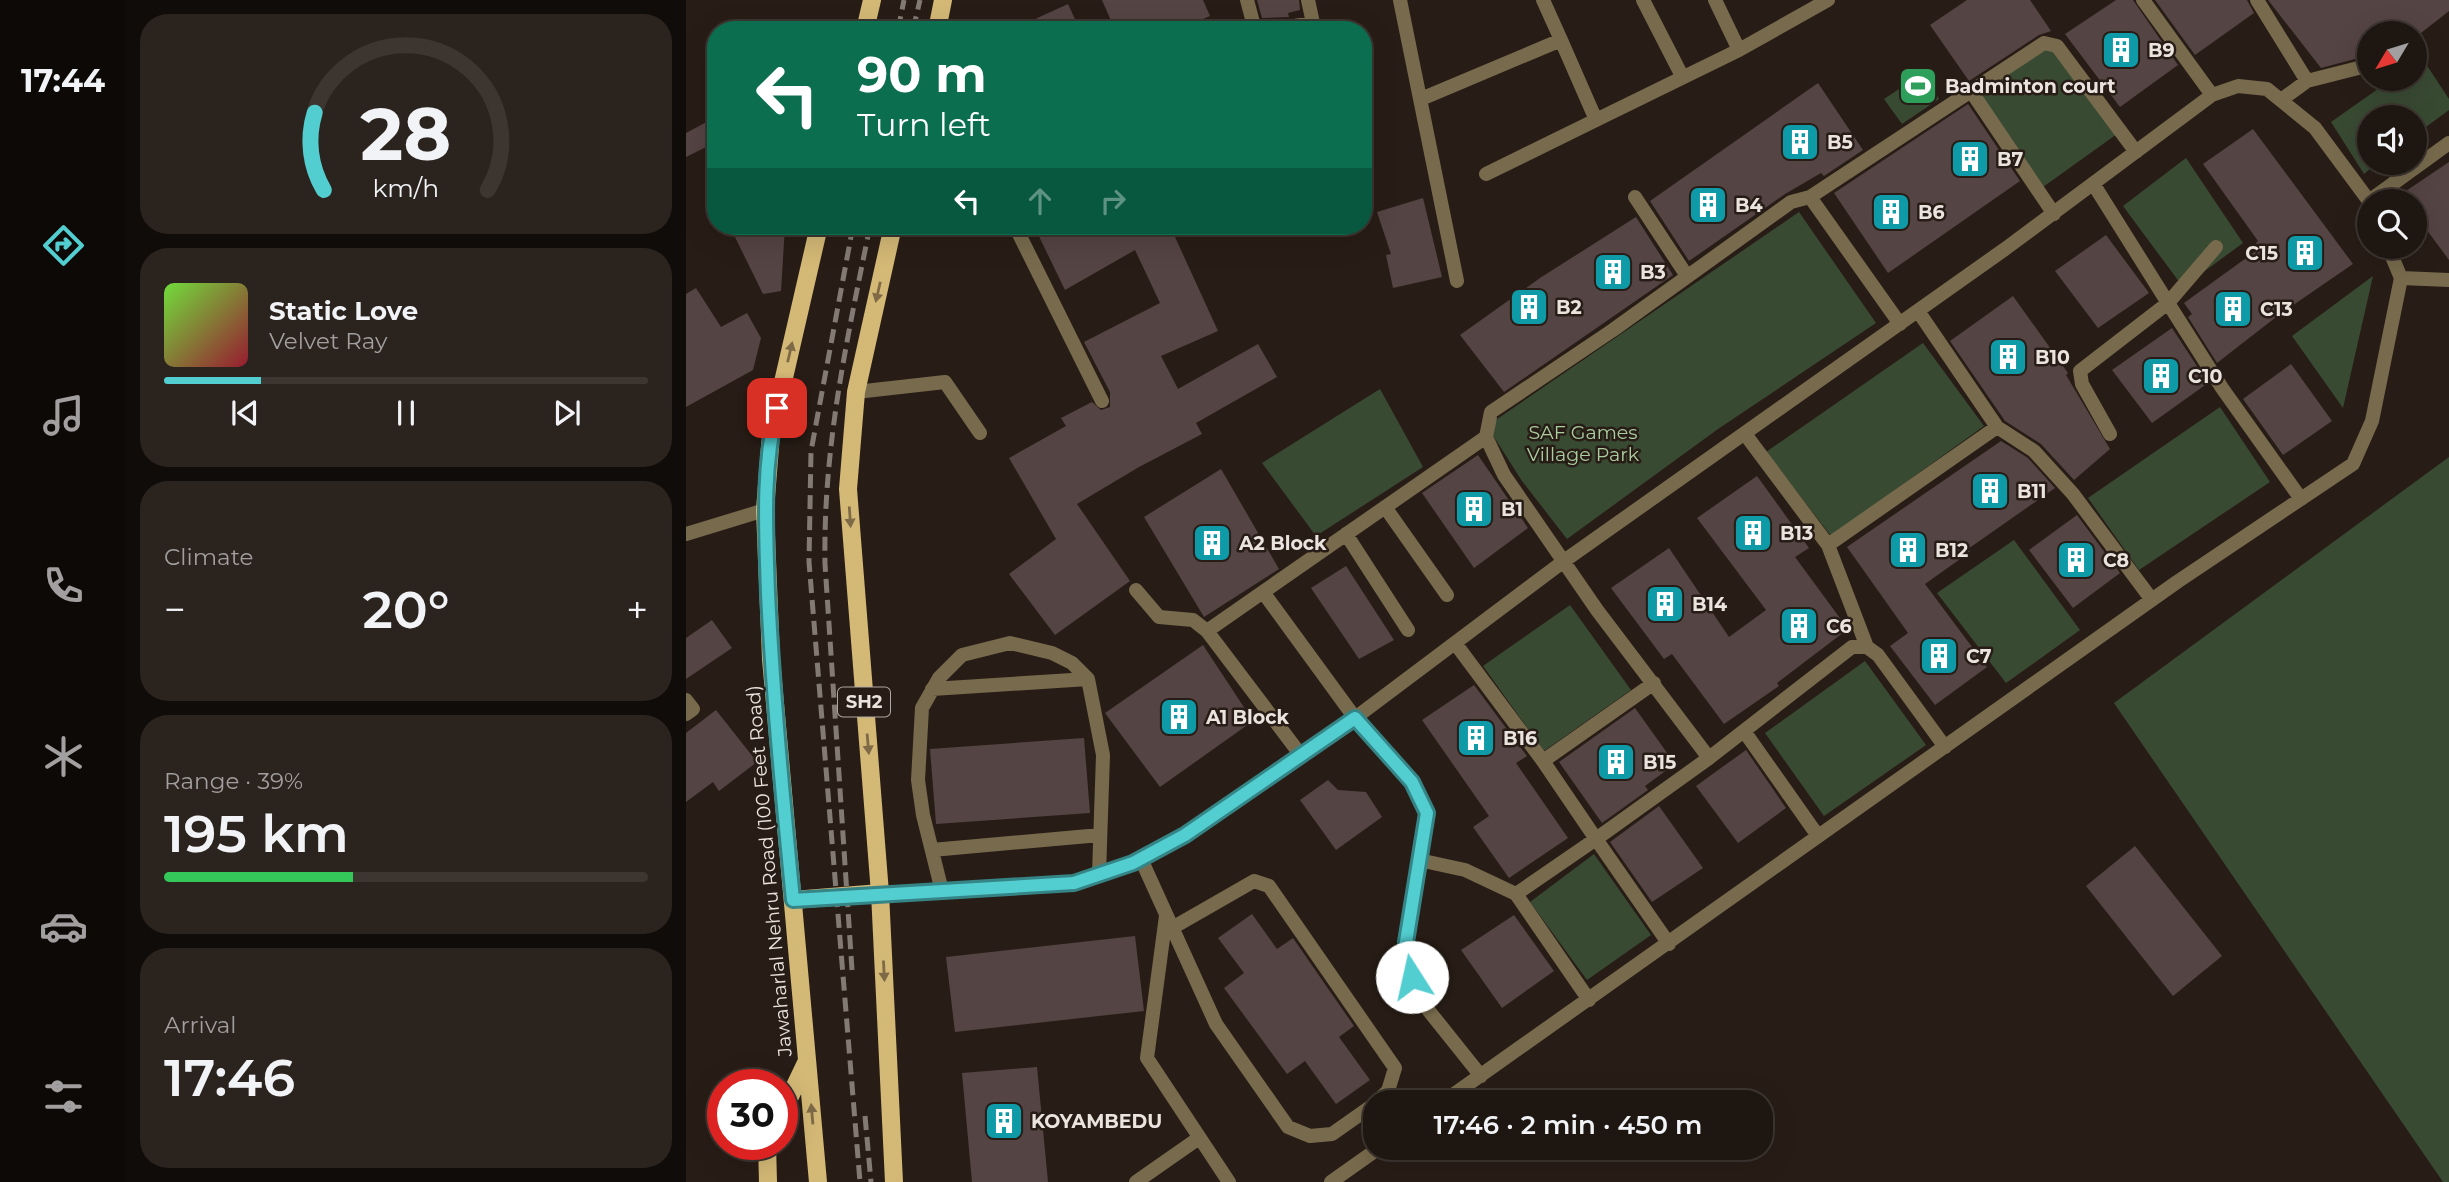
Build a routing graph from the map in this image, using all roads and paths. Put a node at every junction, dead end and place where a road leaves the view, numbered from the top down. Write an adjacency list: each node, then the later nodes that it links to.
1 (872, 0): 13 (main road)
2 (943, 0): 14 (main road)
3 (1247, 0): 15 (street)
4 (1308, 0): 16 (street)
5 (1400, 0): 24 (street)
6 (1543, 0): 17 (street)
7 (1643, 0): 20 (street)
8 (1715, 0): 18 (street)
9 (1828, 0): 12 (street)
10 (2143, 0): 23 (street)
11 (2257, 0): 21 (street)
12 (1810, 4): 18 (street)
13 (867, 21)
14 (939, 21)
15 (1253, 21)
16 (1313, 21)
17 (1561, 40): 24 (street); 26 (street)
18 (1739, 50): 20 (street)
19 (2357, 68): 21 (street)
20 (1682, 76): 26 (street)
21 (2307, 81): 25 (street)
22 (1971, 91): 28 (street); 34 (street); 35 (street)
23 (2212, 95): 25 (street); 28 (street)
24 (1421, 99): 44 (street)
25 (2281, 100): 31 (street)
26 (1596, 120): 29 (street)
27 (2449, 143): 32 (street)
28 (2136, 152): 30 (street)
29 (1486, 174)
30 (2094, 185): 35 (street); 45 (street)
31 (2360, 189)
32 (2387, 189)
33 (1635, 197): 41 (street)
34 (1810, 197): 41 (street); 47 (street)
35 (2054, 214): 46 (street)
36 (817, 235): 57 (main road, Jawaharlal Nehru Road (100 Feet Road), one-way to 36)
37 (891, 235): 48 (main road, SH2, one-way to 48)
38 (1019, 235): 49 (street)
39 (2216, 247): 45 (street)
40 (2393, 259): 42 (street)
41 (1687, 275): 54 (street)
42 (2402, 278): 43 (street); 55 (street)
43 (2449, 280)
44 (1457, 281)
45 (2168, 303): 53 (street); 55 (street)
46 (1918, 311): 47 (street); 50 (street)
47 (1900, 324): 52 (street)
48 (856, 391): 51 (street); 89 (main road, SH2, one-way to 89)
49 (1101, 401)
50 (1997, 426): 60 (street); 65 (street)
51 (981, 433)
52 (1745, 434): 60 (street); 61 (street)
53 (2110, 434)
54 (1486, 437): 56 (street); 61 (street)
55 (2301, 499): 65 (street)
56 (1385, 507): 59 (street); 64 (street)
57 (765, 510): 58 (street); 91 (main road, Jawaharlal Nehru Road (100 Feet Road))
58 (686, 534)
59 (1346, 534): 63 (street); 66 (street)
60 (1828, 545): 69 (street)
61 (1564, 561): 68 (street); 71 (street)
62 (1136, 590): 67 (street)
63 (1262, 592): 67 (street); 75 (street)
64 (1447, 596)
65 (2152, 600): 77 (street)
66 (1408, 630)
67 (1207, 631): 78 (street)
68 (1455, 643): 75 (street); 80 (street)
69 (1867, 647): 76 (street); 77 (street)
70 (1088, 679): 72 (street); 72 (street); 81 (street)
71 (1654, 683): 79 (street); 80 (street)
72 (932, 689): 84 (street)
73 (686, 700): 74 (street)
74 (686, 714)
75 (1355, 718): 78 (street); 86 (street)
76 (1744, 731): 79 (street); 82 (street)
77 (1945, 747): 82 (street)
78 (1300, 754): 85 (street)
79 (1709, 758): 83 (street)
80 (1543, 761): 83 (street)
81 (1100, 835): 84 (street); 87 (street)
82 (1818, 836): 93 (street)
83 (1596, 839): 90 (street); 93 (street)
84 (932, 850): 88 (street)
85 (1141, 859): 87 (street); 92 (street)
86 (1419, 860): 90 (street); 96 (street)
87 (1099, 874): 88 (street)
88 (942, 891): 89 (street)
89 (880, 893): 91 (main road); 106 (main road, SH2, one-way to 106)
90 (1516, 894): 94 (street)
91 (793, 900): 95 (main road, Jawaharlal Nehru Road (100 Feet Road))
92 (1169, 921): 98 (street); 100 (street); 101 (street)
93 (1669, 944): 94 (street)
94 (1589, 1000): 96 (street)
95 (807, 1061): 97 (main road); 105 (main road, Jawaharlal Nehru Road (100 Feet Road), one-way to 95)
96 (1481, 1076): 99 (street)
97 (798, 1080)
98 (1388, 1090)
99 (1461, 1090)
100 (1363, 1112)
101 (1199, 1138): 107 (street); 108 (street)
102 (1363, 1159): 109 (street)
103 (767, 1160): 104 (main road)
104 (768, 1182)
105 (818, 1182)
106 (894, 1182)
107 (1136, 1182)
108 (1229, 1182)
109 (1331, 1182)

